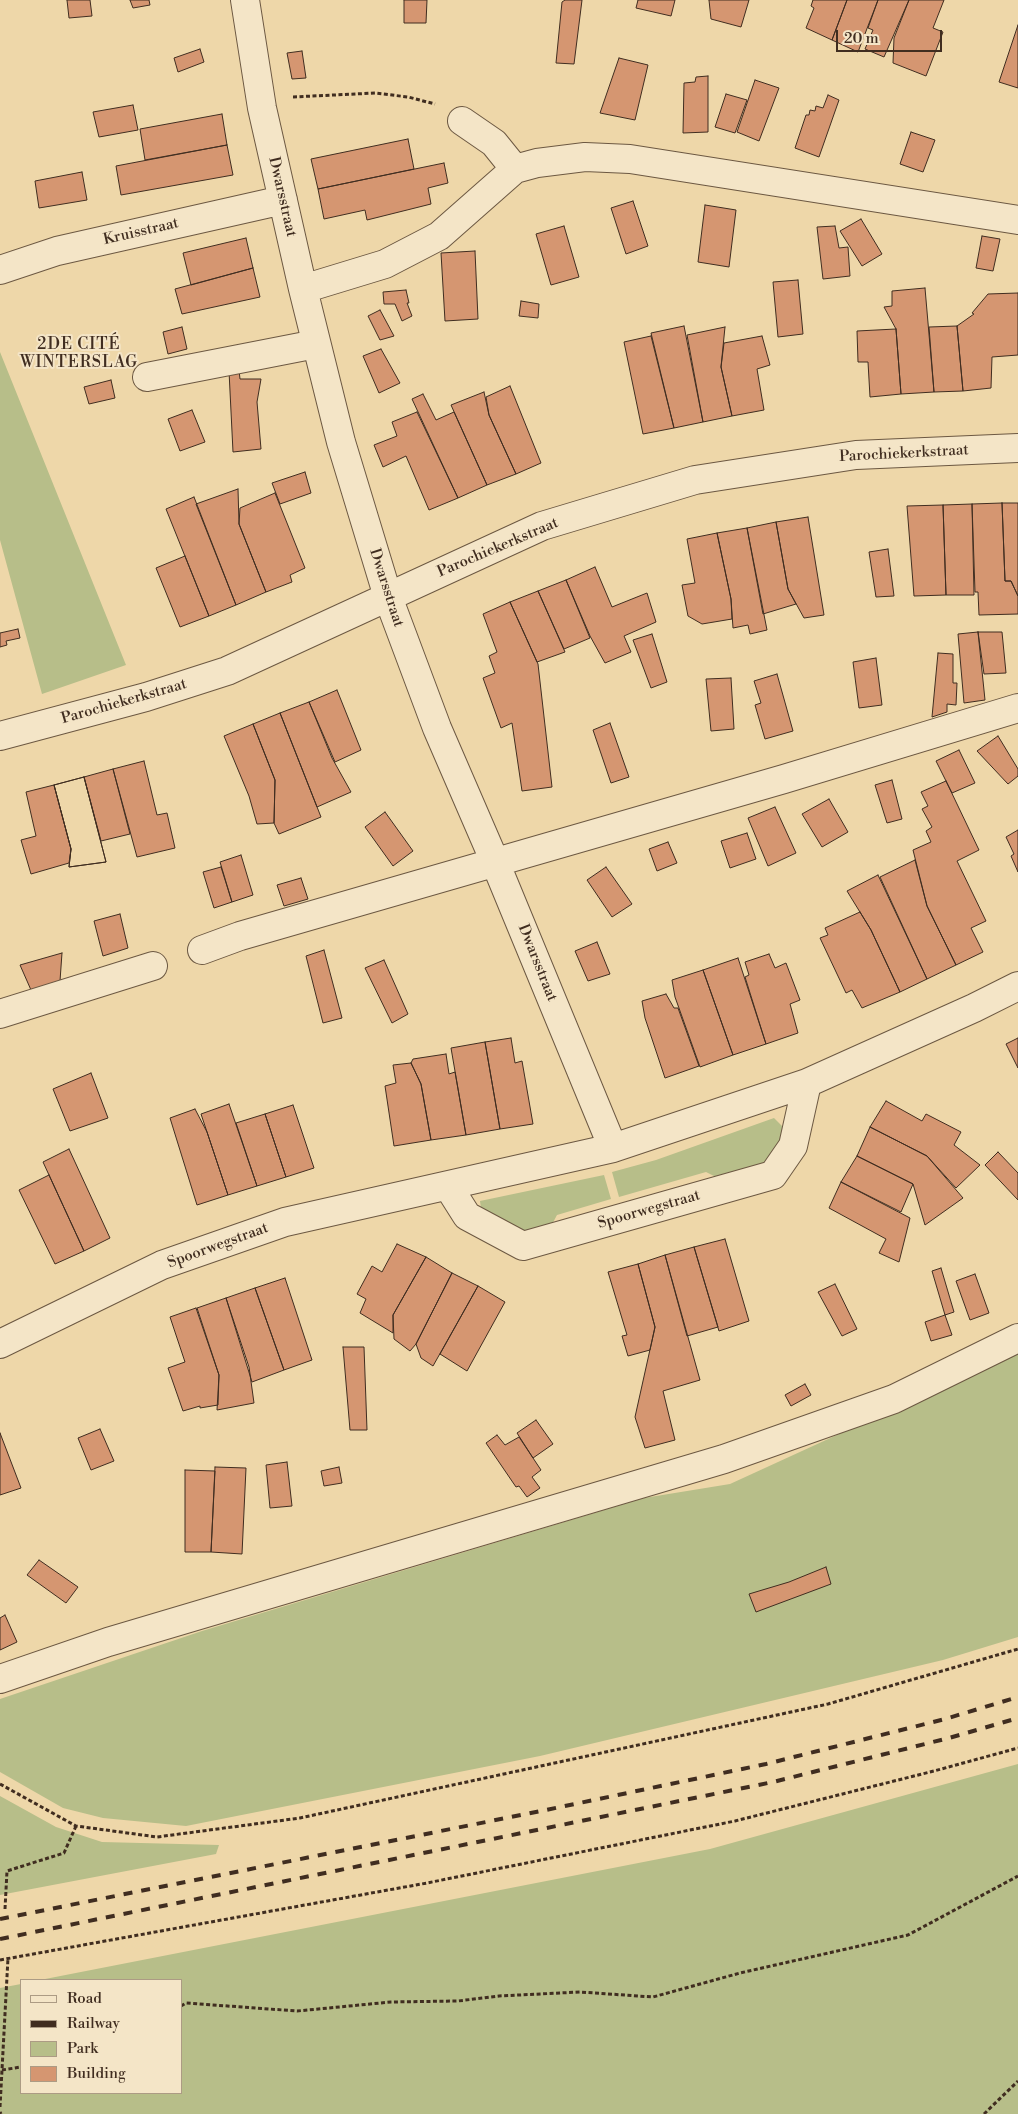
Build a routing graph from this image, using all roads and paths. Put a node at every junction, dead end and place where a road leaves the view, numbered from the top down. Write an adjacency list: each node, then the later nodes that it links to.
1 (246, 0): 5 (street, Dwarsstraat)
2 (291, 97): 3 (path)
3 (462, 121): 4 (street)
4 (515, 169): 6 (street); 8 (street)
5 (283, 200): 7 (street, Kruisstraat); 8 (street, Dwarsstraat)
6 (1018, 220)
7 (0, 270)
8 (303, 289): 9 (street, Dwarsstraat)
9 (316, 344): 10 (street); 12 (street, Dwarsstraat)
10 (147, 377)
11 (1018, 448): 12 (street, Parochiekerkstraat)
12 (388, 597): 14 (street, Parochiekerkstraat); 15 (street, Dwarsstraat)
13 (1018, 708): 15 (street)
14 (0, 736)
15 (495, 862): 16 (street); 21 (street, Dwarsstraat)
16 (202, 950)
17 (153, 966): 19 (street)
18 (1018, 986): 20 (street, Spoorwegstraat)
19 (0, 1014)
20 (807, 1082): 21 (street, Spoorwegstraat); 22 (street, Spoorwegstraat)
21 (613, 1148): 22 (street, Spoorwegstraat)
22 (448, 1186): 24 (street, Spoorwegstraat)
23 (1018, 1338): 26 (street)
24 (0, 1344)
25 (1018, 1649): 29 (path)
26 (0, 1679)
27 (1018, 1748): 32 (path)
28 (0, 1784): 29 (path)
29 (76, 1826): 31 (path)
30 (1018, 1876): 34 (path)
31 (6, 1909)
32 (8, 1958): 33 (path); 36 (path)
33 (0, 1960)
34 (182, 2005)
35 (20, 2067): 36 (path)
36 (2, 2070): 38 (path)
37 (1018, 2082): 40 (path)
38 (0, 2083): 39 (path)
39 (0, 2107)
40 (984, 2114)

